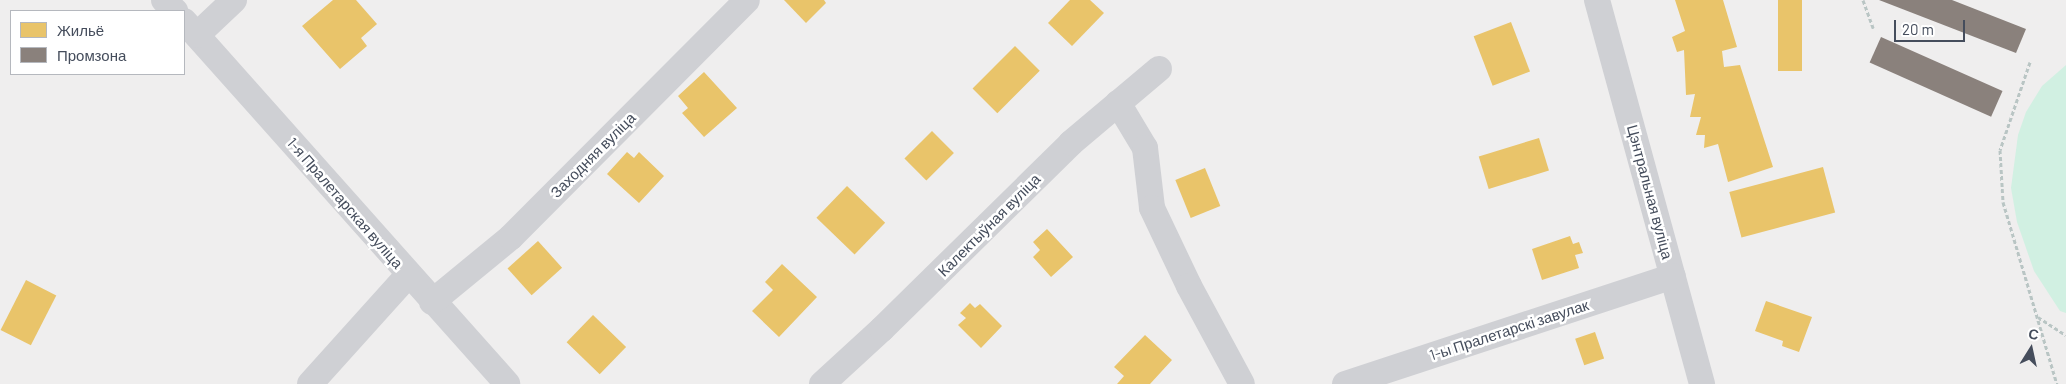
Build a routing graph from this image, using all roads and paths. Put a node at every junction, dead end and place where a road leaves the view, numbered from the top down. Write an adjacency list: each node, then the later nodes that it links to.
1 (164, 0): 6 (street)
2 (234, 0): 7 (street)
3 (747, 0): 14 (street, Заходняя вуліца)
4 (1597, 0): 13 (street, Цэнтральная вуліца)
5 (1864, 0): 8 (path)
6 (174, 10)
7 (190, 28): 12 (street, 1-я Пралетарская вуліца)
8 (1873, 28)
9 (2030, 62): 15 (path)
10 (1159, 69): 11 (street, Калектыўная вуліца)
11 (1118, 103): 19 (street, Калектыўная вуліца); 20 (street)
12 (408, 275): 14 (street, 1-я Пралетарская вуліца); 17 (street)
13 (1673, 276): 21 (street, 1-ы Пралетарскі завулак); 22 (street, Цэнтральная вуліца)
14 (432, 302): 18 (street, 1-я Пралетарская вуліца)
15 (2037, 317): 16 (path); 23 (path)
16 (2066, 335)
17 (310, 384)
18 (507, 384)
19 (822, 384)
20 (1242, 384)
21 (1345, 384)
22 (1702, 384)
23 (2057, 384)

